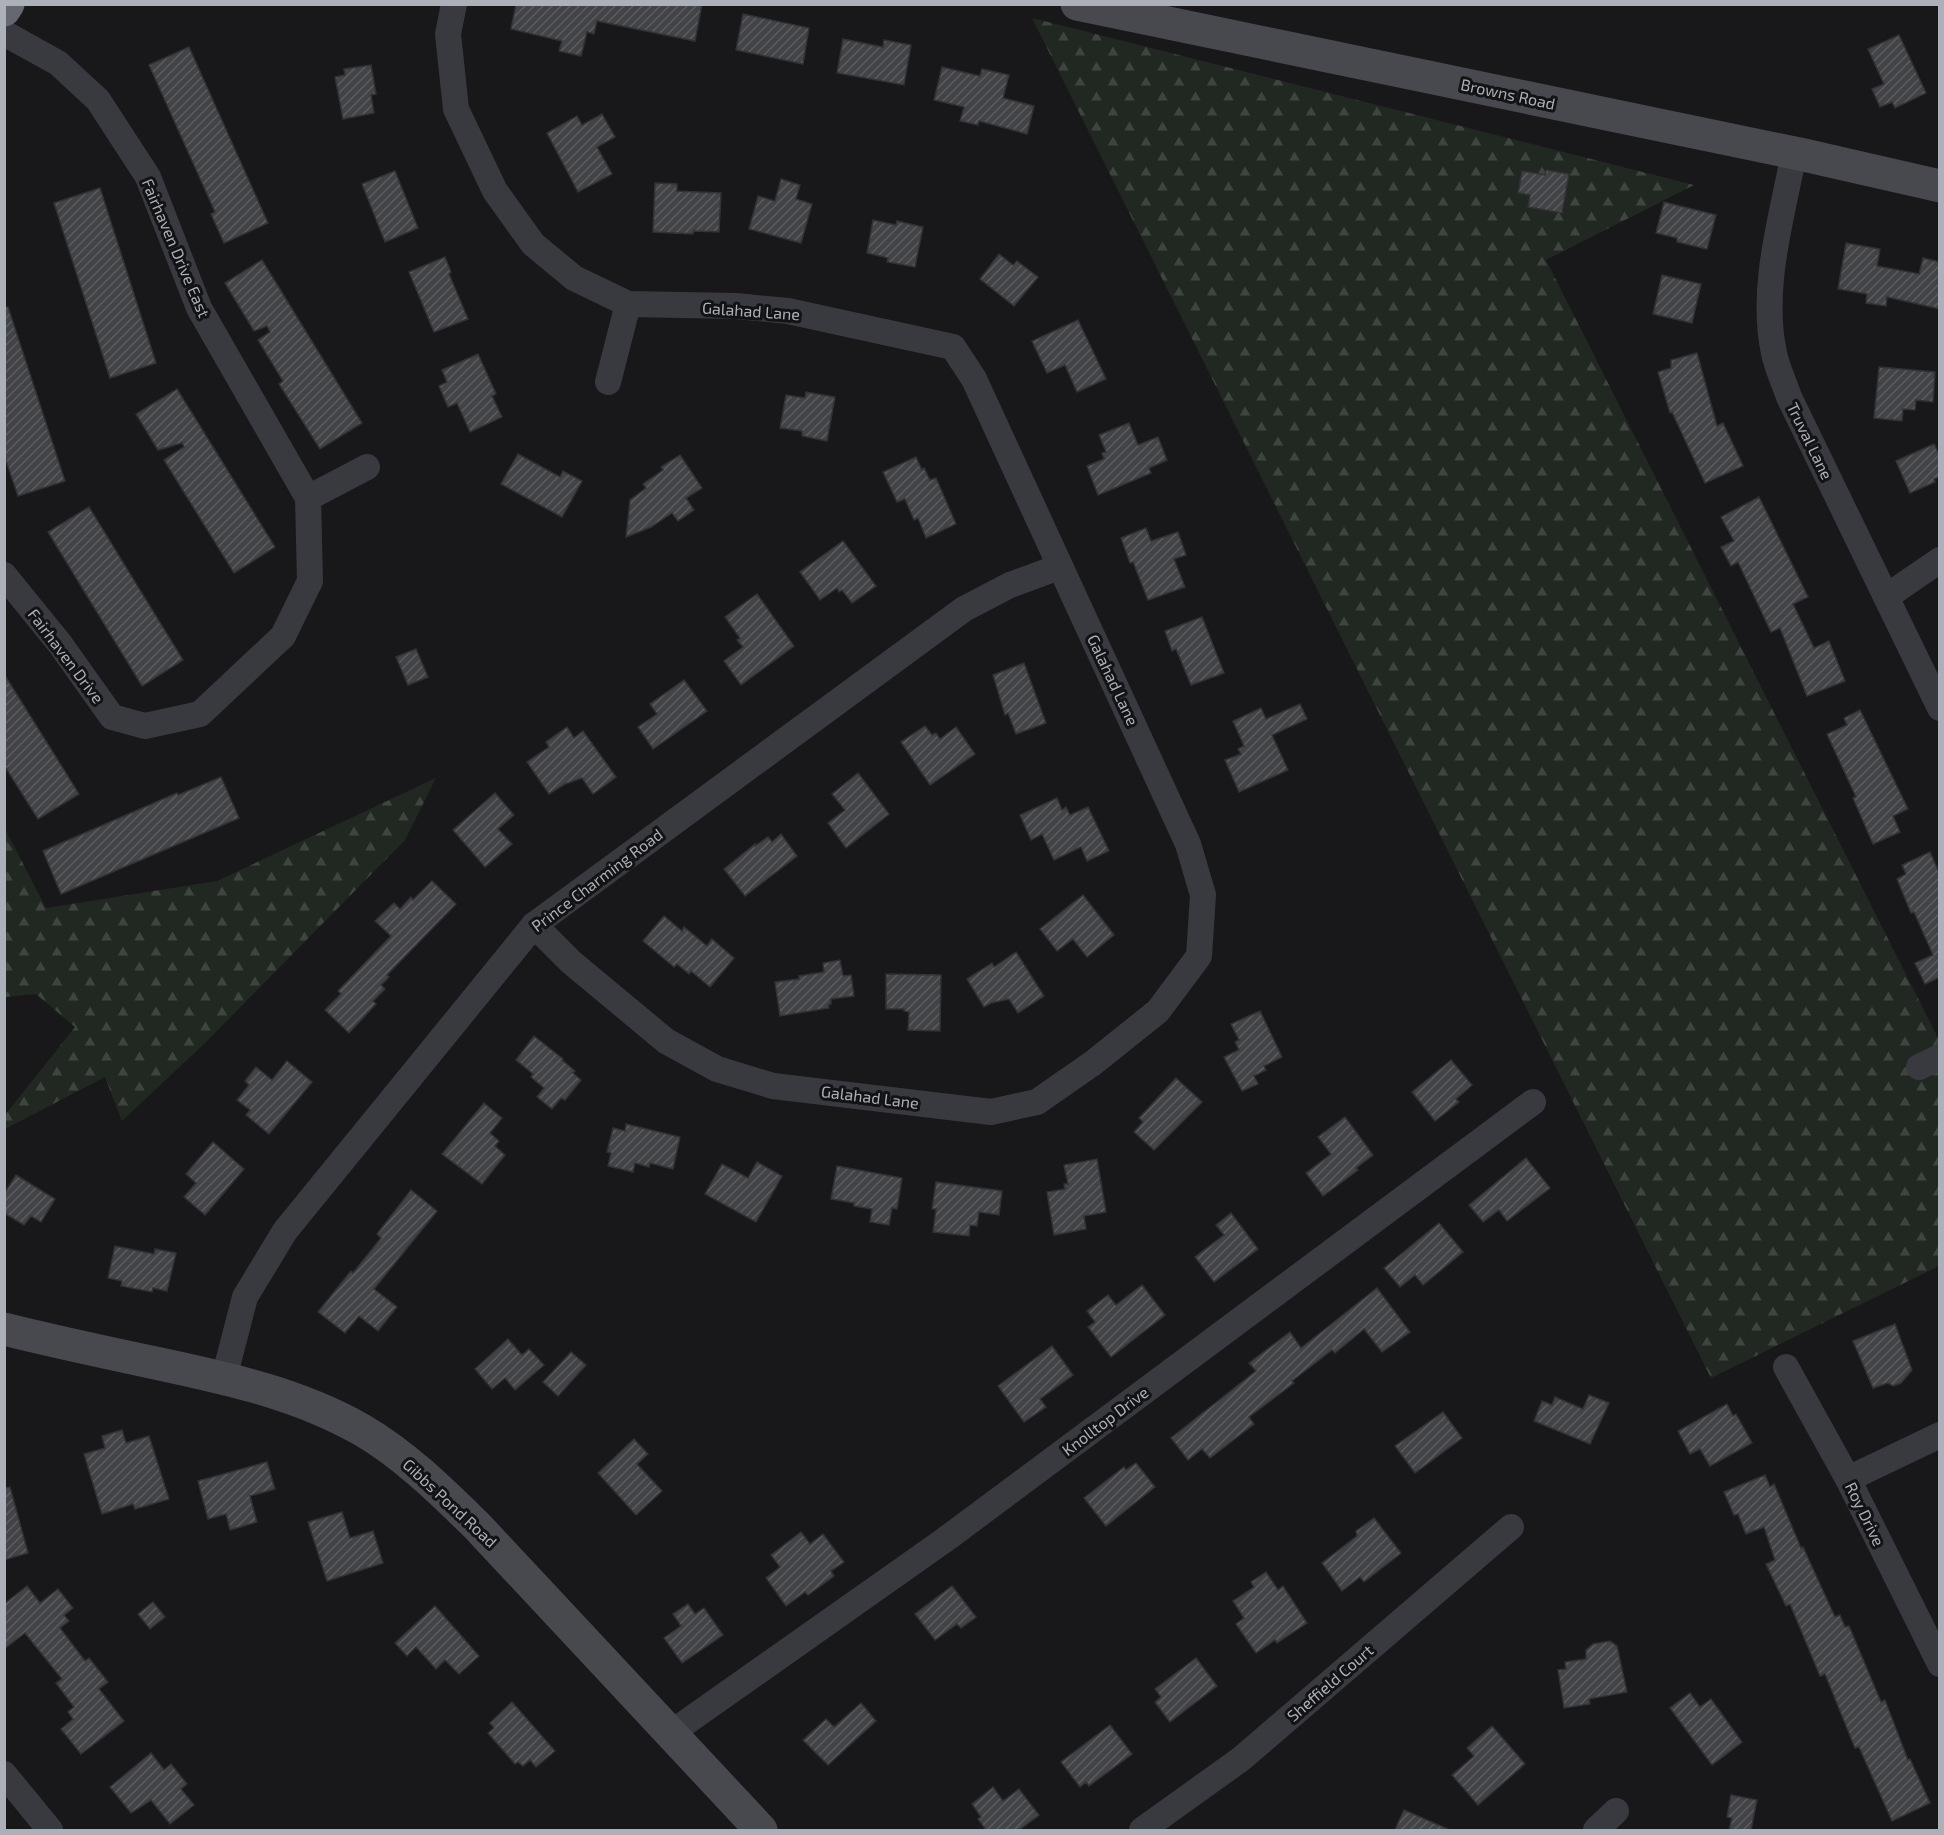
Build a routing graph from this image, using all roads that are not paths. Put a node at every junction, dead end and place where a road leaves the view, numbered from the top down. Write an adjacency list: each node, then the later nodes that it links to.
1 (8, 4): 4 (highway)
2 (454, 4): 8 (street, Galahad Lane)
3 (1094, 6): 6 (street, Browns Road)
4 (4, 10)
5 (4, 33): 11 (street, Fairhaven Drive East)
6 (1794, 153): 7 (street, Browns Road); 15 (street, Truval Lane)
7 (1940, 186)
8 (628, 304): 9 (street); 13 (street, Galahad Lane)
9 (608, 382)
10 (367, 467): 11 (street)
11 (308, 498): 14 (street, Fairhaven Drive)
12 (1940, 560): 15 (street)
13 (1059, 567): 17 (street, Prince Charming Road); 17 (street, Galahad Lane)
14 (4, 575)
15 (1886, 597): 16 (street, Truval Lane)
16 (1940, 708)
17 (534, 925): 21 (street, Prince Charming Road)
18 (1533, 1102): 26 (street, Knolltop Drive)
19 (4, 1329): 21 (street, Gibbs Pond Road)
20 (1786, 1367): 23 (street, Roy Drive)
21 (224, 1378): 26 (street, Gibbs Pond Road)
22 (1940, 1435): 23 (street)
23 (1848, 1479): 25 (street, Roy Drive)
24 (1511, 1527): 31 (street, Sheffield Court)
25 (1940, 1664)
26 (671, 1732): 30 (street, Gibbs Pond Road)
27 (4, 1774): 29 (street)
28 (1616, 1811): 32 (street)
29 (50, 1830)
30 (761, 1830)
31 (1142, 1830)
32 (1596, 1830)

